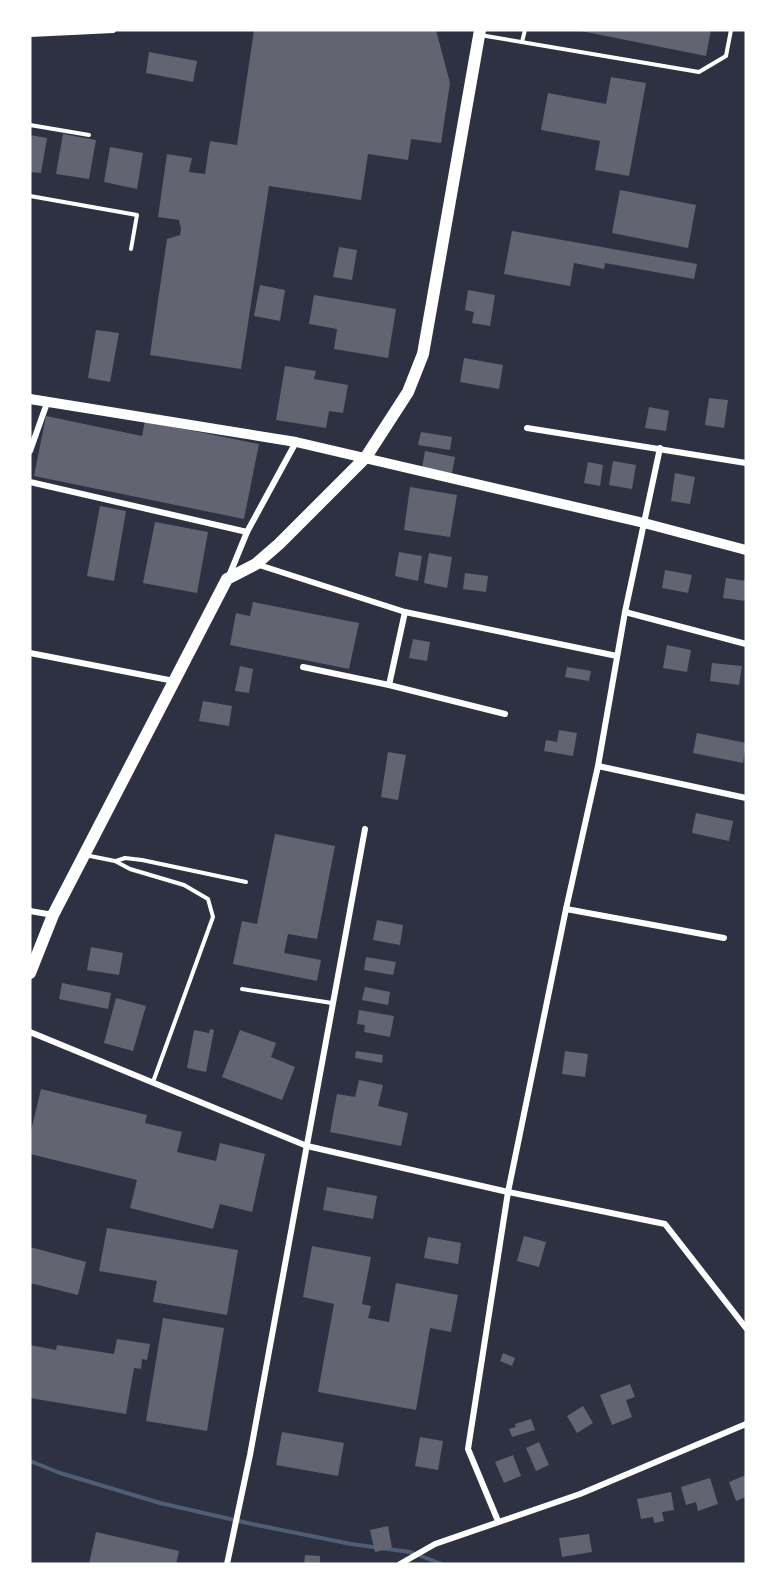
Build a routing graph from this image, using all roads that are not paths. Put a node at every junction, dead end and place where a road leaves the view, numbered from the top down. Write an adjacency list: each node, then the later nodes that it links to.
1 (113, 30): 5 (street)
2 (525, 30): 6 (lane)
3 (730, 30): 6 (lane)
4 (480, 32): 6 (lane); 17 (main road)
5 (30, 34)
6 (522, 42)
7 (30, 125): 8 (lane)
8 (89, 135)
9 (30, 196): 10 (lane)
10 (131, 249)
11 (30, 399): 12 (street)
12 (47, 403): 14 (street); 16 (street)
13 (526, 428): 15 (street)
14 (296, 442): 17 (street); 21 (street)
15 (660, 448): 18 (street); 20 (street)
16 (30, 451)
17 (366, 457): 20 (street); 23 (main road)
18 (746, 463)
19 (30, 482): 21 (street)
20 (644, 524): 22 (street); 26 (street)
21 (247, 532): 24 (street)
22 (746, 550)
23 (256, 564): 24 (main road); 25 (street)
24 (227, 579): 31 (main road)
25 (405, 612): 29 (street); 32 (street)
26 (625, 612): 27 (street); 29 (street)
27 (746, 644)
28 (30, 653): 31 (street)
29 (617, 657): 34 (street)
30 (303, 667): 32 (street)
31 (176, 681): 37 (main road)
32 (389, 685): 33 (street)
33 (505, 714)
34 (598, 766): 35 (street); 40 (street)
35 (746, 798)
36 (365, 829): 46 (street)
37 (85, 855): 38 (lane); 42 (main road)
38 (116, 861): 39 (lane); 48 (lane)
39 (246, 882)
40 (566, 909): 43 (street); 50 (street)
41 (30, 911): 42 (street)
42 (53, 915): 44 (main road)
43 (724, 938)
44 (30, 973)
45 (242, 989): 46 (lane)
46 (333, 1003): 49 (street)
47 (30, 1032): 48 (street)
48 (153, 1083): 49 (street)
49 (307, 1146): 50 (street); 54 (street)
50 (508, 1192): 51 (street); 53 (street)
51 (746, 1328)
52 (746, 1424): 53 (street)
53 (498, 1521): 55 (street)
54 (227, 1564)
55 (400, 1564)

